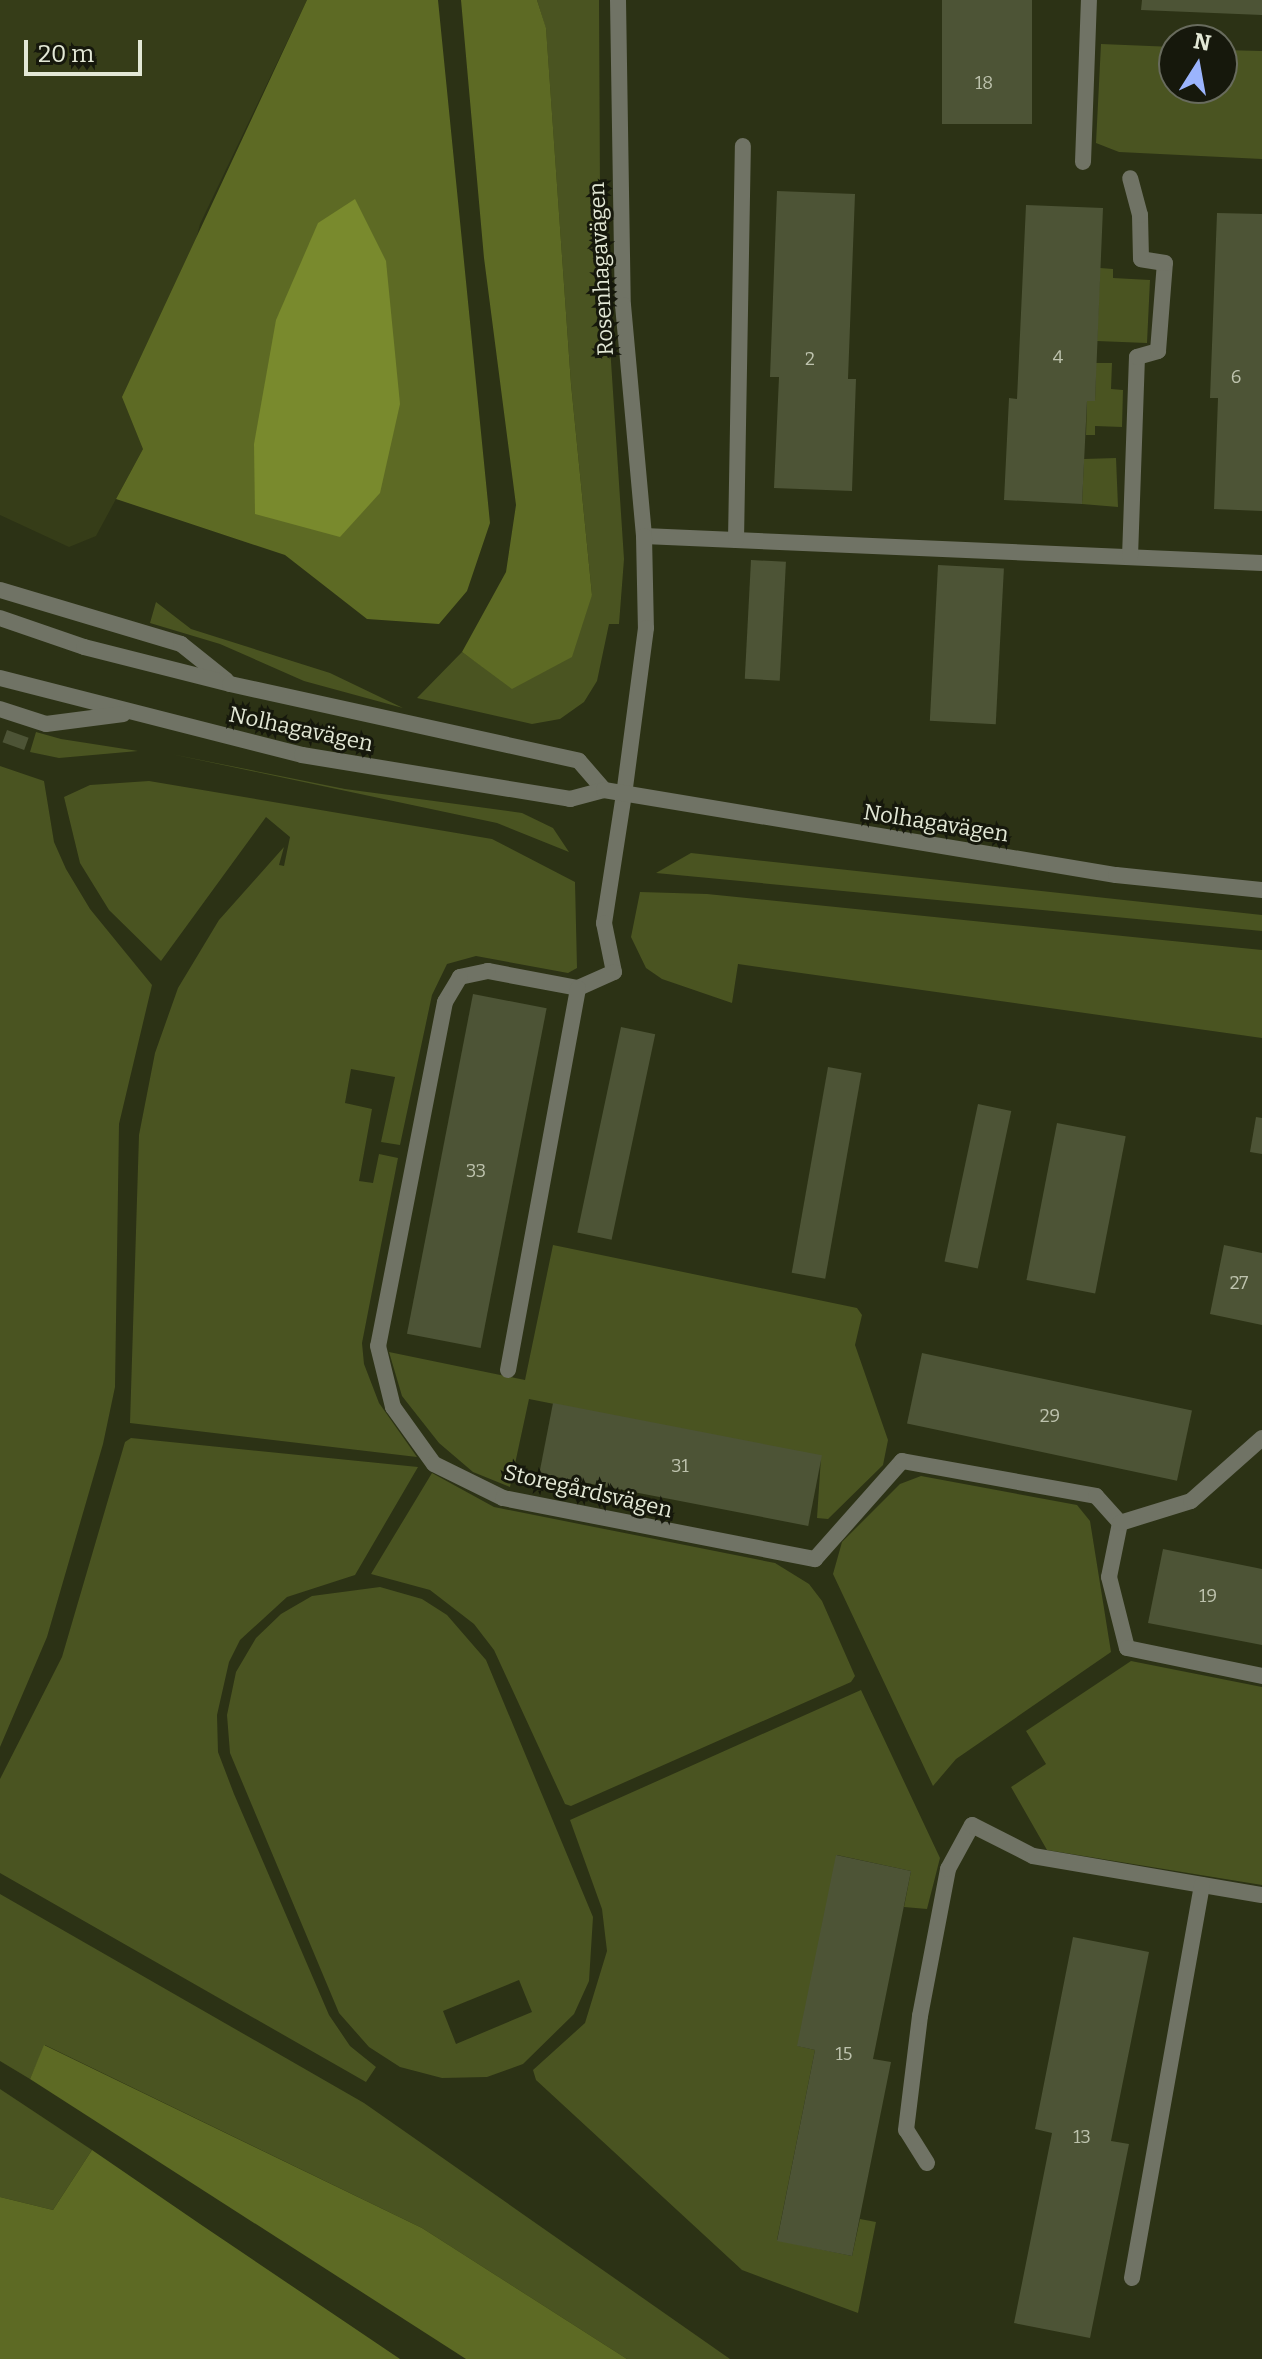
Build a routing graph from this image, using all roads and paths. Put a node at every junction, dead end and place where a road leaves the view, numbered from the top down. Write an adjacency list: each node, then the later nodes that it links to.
1 (618, 0): 6 (street, Rosenhagavägen)
2 (1089, 0): 4 (street)
3 (743, 146): 7 (street)
4 (1083, 162)
5 (1130, 178): 8 (street)
6 (644, 536): 7 (street); 17 (street, Rosenhagavägen)
7 (736, 540): 8 (street)
8 (1130, 557): 9 (street)
9 (1262, 563)
10 (0, 590): 13 (street, Nolhagavägen)
11 (0, 618): 13 (street, Nolhagavägen)
12 (0, 678): 15 (street, Nolhagavägen)
13 (230, 684): 16 (street, Nolhagavägen)
14 (0, 709): 15 (street, Nolhagavägen)
15 (133, 712): 16 (street, Nolhagavägen)
16 (604, 790): 17 (street, Nolhagavägen)
17 (624, 794): 18 (street, Nolhagavägen); 19 (street)
18 (1262, 890)
19 (578, 988): 20 (street); 22 (street, Storegårdsvägen)
20 (508, 1370)
21 (1262, 1438): 22 (street)
22 (1120, 1523): 23 (street)
23 (1262, 1676)
24 (1202, 1885): 25 (street); 26 (street); 27 (street)
25 (1262, 1895)
26 (927, 2163)
27 (1132, 2278)

